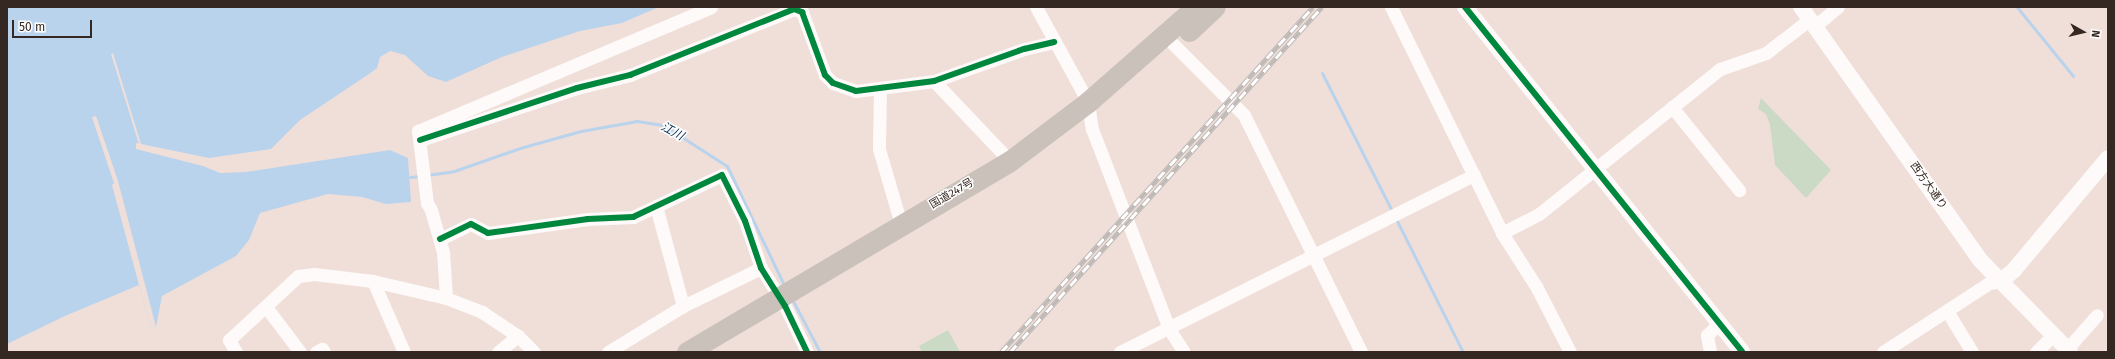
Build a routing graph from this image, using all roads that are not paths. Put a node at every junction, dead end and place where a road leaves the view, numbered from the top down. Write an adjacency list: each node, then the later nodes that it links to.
1 (711, 7): 15 (street)
2 (1036, 7): 9 (street)
3 (1196, 7): 14 (highway, 国道247号)
4 (1215, 7): 10 (highway, 国道247号)
5 (1391, 7): 19 (street)
6 (1465, 7): 18 (street)
7 (1838, 7): 8 (street)
8 (1809, 17): 13 (street); 28 (street, 西方大通り)
9 (1054, 42): 11 (street); 14 (street)
10 (1173, 44): 14 (highway, 国道247号); 25 (street)
11 (934, 81): 12 (street); 17 (street)
12 (880, 89): 15 (street); 22 (street)
13 (1672, 107): 18 (street); 20 (street)
14 (1089, 109): 17 (highway, 国道247号); 30 (highway, 国道247号); 36 (street)
15 (420, 140): 24 (street)
16 (2108, 158): 28 (street)
17 (1010, 161): 22 (highway, 国道247号)
18 (1595, 169): 23 (street); 35 (street)
19 (1474, 175): 23 (street); 25 (street)
20 (1739, 190)
21 (656, 206): 24 (street); 26 (street); 31 (street)
22 (901, 224): 30 (highway, 国道247号)
23 (1502, 233): 54 (street)
24 (440, 238): 29 (street)
25 (1313, 256): 36 (street); 53 (street)
26 (761, 268): 30 (street); 31 (street)
27 (373, 281): 29 (street); 32 (street); 44 (street)
28 (2001, 281): 33 (street); 37 (street, 西方大通り)
29 (446, 298): 38 (street)
30 (787, 298): 48 (highway, 国道247号); 49 (highway, 国道247号); 50 (street)
31 (683, 306): 47 (street)
32 (266, 307): 40 (street); 41 (street)
33 (1947, 311): 57 (street); 58 (street)
34 (2098, 315): 39 (street)
35 (1719, 324): 55 (street); 56 (street)
36 (1169, 329): 51 (street); 52 (street)
37 (2053, 335): 39 (street, 西方大通り); 59 (street)
38 (518, 336): 45 (street); 46 (street)
39 (2068, 350)
40 (236, 352)
41 (300, 352)
42 (316, 352): 43 (street)
43 (324, 352)
44 (404, 352)
45 (498, 352)
46 (534, 352)
47 (608, 352)
48 (687, 352)
49 (709, 352)
50 (807, 352)
51 (1120, 352)
52 (1184, 352)
53 (1361, 352)
54 (1570, 352)
55 (1710, 352)
56 (1742, 352)
57 (1883, 352)
58 (1972, 352)
59 (2036, 352)

